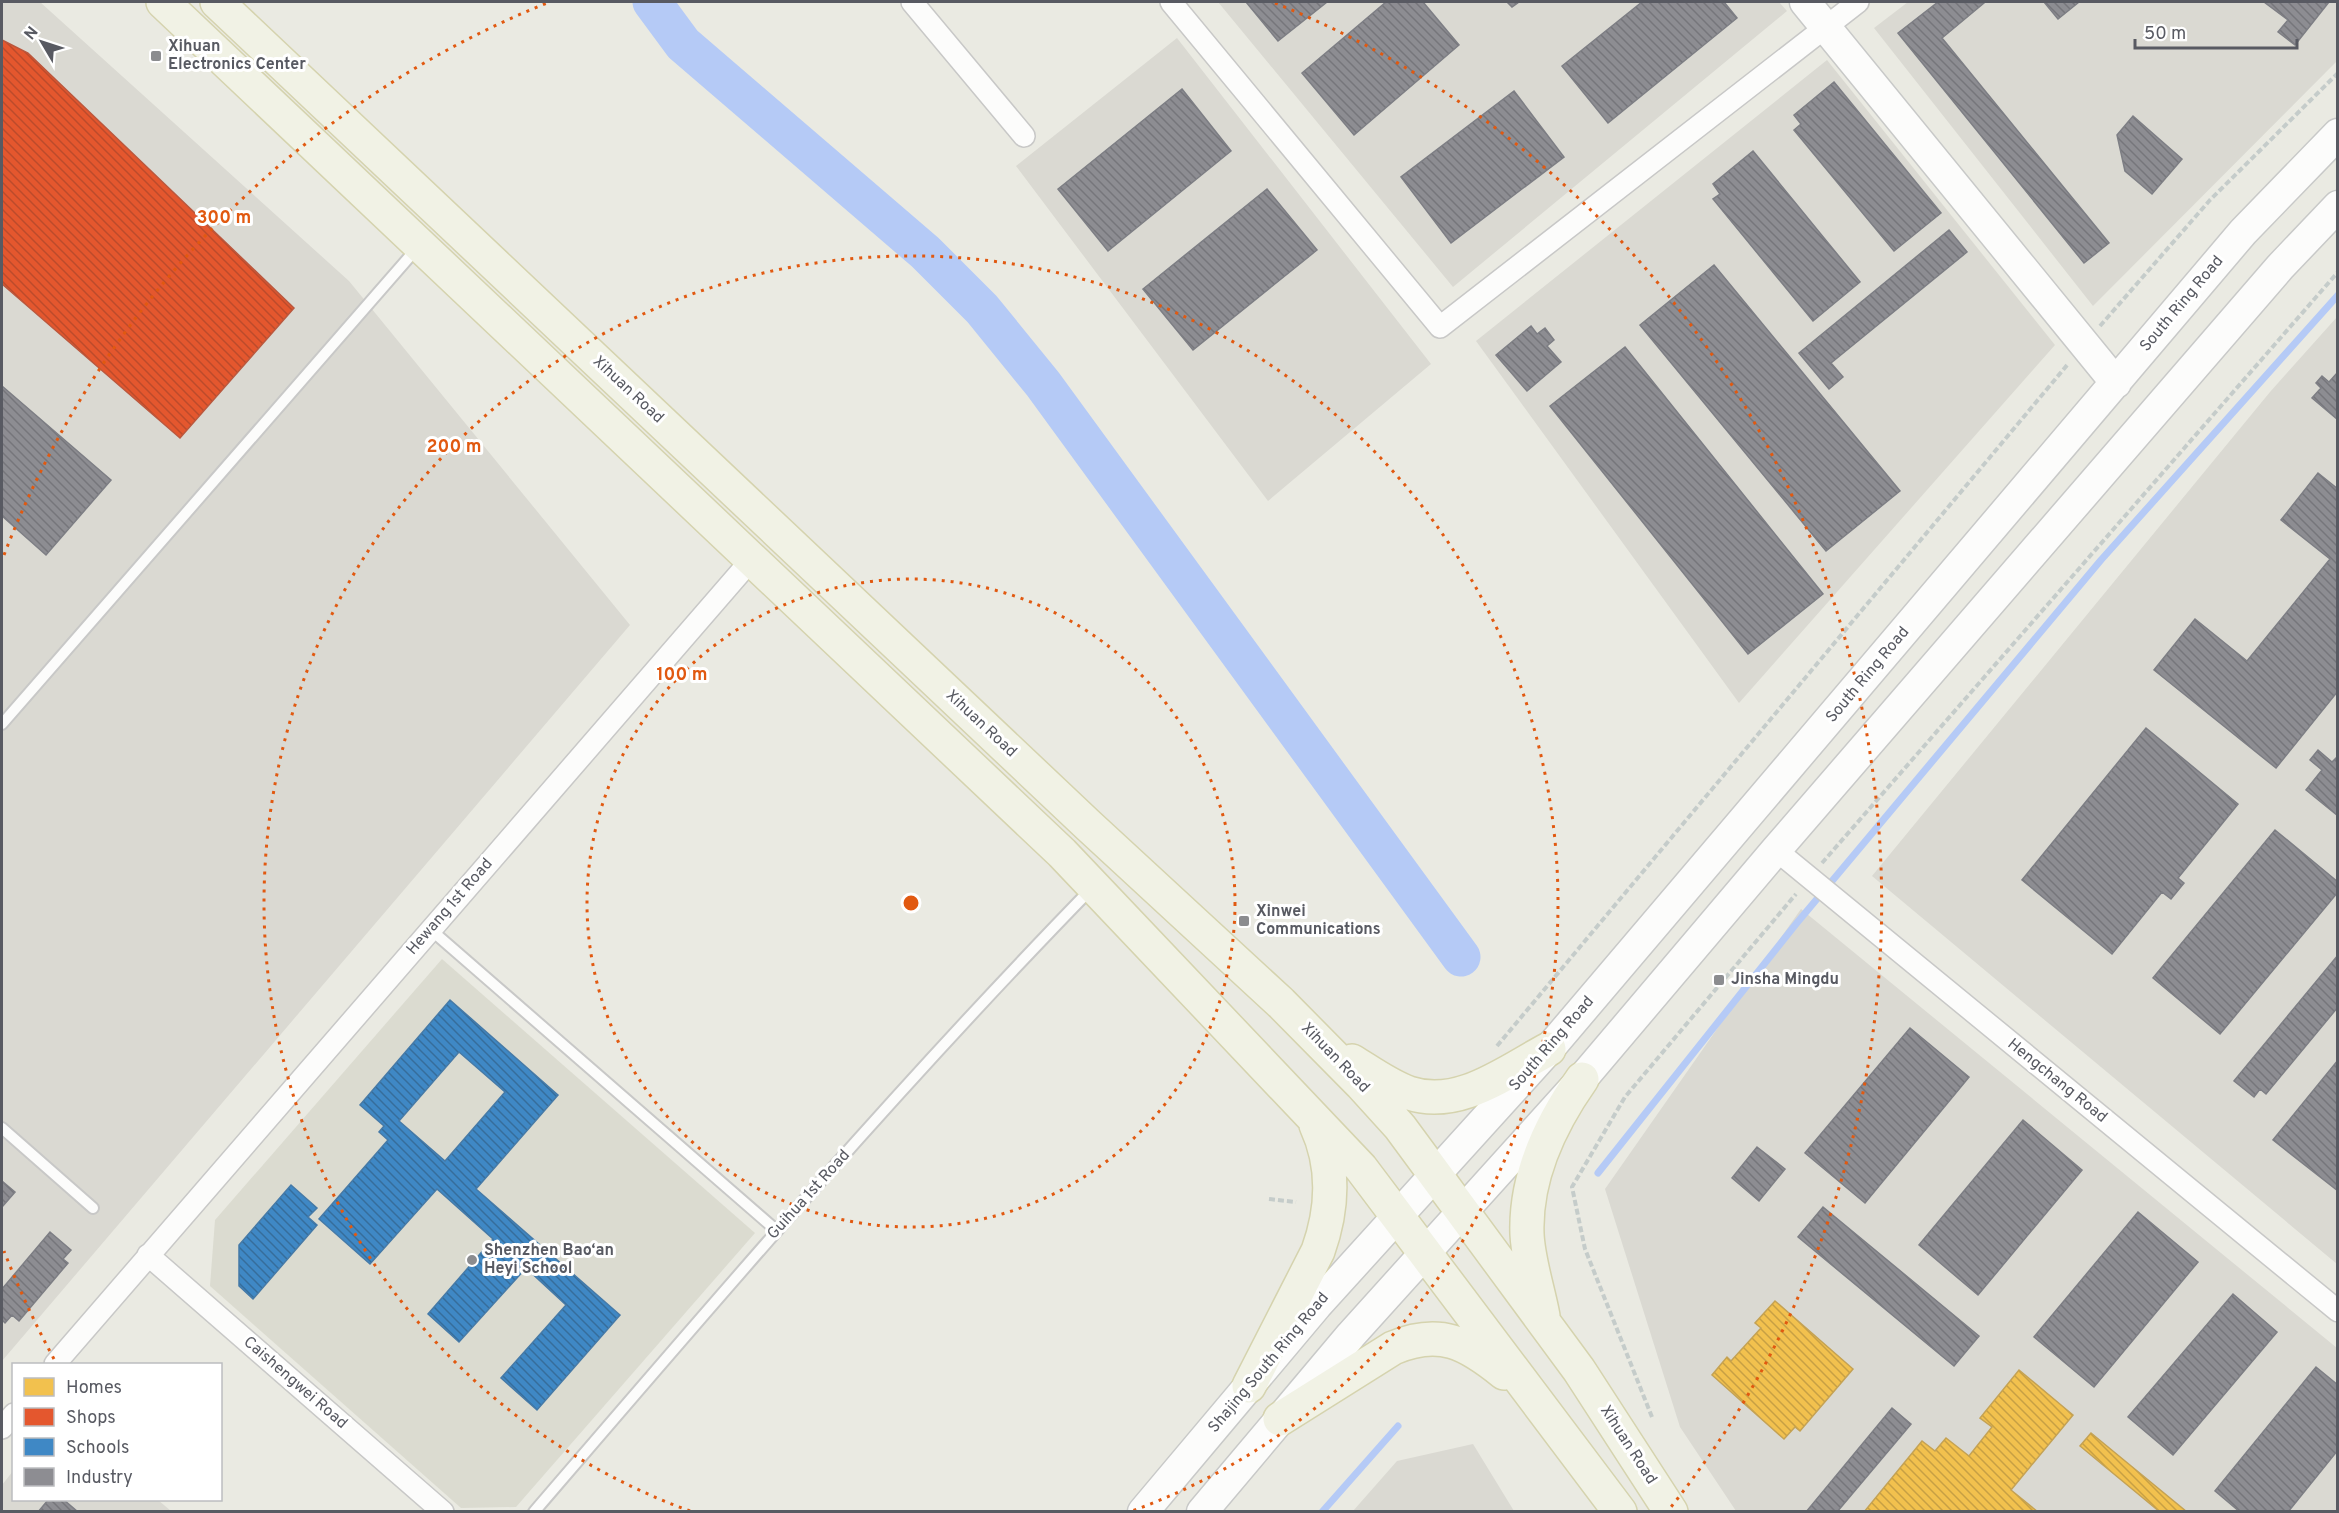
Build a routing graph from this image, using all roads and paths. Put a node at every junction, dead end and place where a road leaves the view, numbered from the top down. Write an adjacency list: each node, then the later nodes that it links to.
1 (163, 2): 12 (main road)
2 (217, 2): 22 (main road, Xihuan Road)
3 (912, 2): 10 (street)
4 (1172, 2): 7 (street)
5 (1805, 2): 7 (main road)
6 (1858, 2): 7 (street)
7 (1826, 27): 14 (main road)
8 (2337, 73): 14 (path)
9 (2337, 134): 15 (main road, South Ring Road)
10 (1024, 136)
11 (2337, 206): 18 (main road)
12 (420, 245): 16 (main road); 17 (lane)
13 (2337, 272): 19 (path)
14 (2084, 344): 15 (main road); 24 (path)
15 (2116, 383): 23 (main road, South Ring Road)
16 (752, 559): 20 (main road); 21 (street, Hewang 1st Road)
17 (2, 724)
18 (1776, 850): 19 (street, Hengchang Road); 25 (main road)
19 (1810, 878): 37 (street, Hengchang Road); 43 (path)
20 (1094, 886): 26 (main road); 34 (lane, Guihua 1st Road)
21 (430, 929): 34 (lane); 36 (street, Hewang 1st Road)
22 (1322, 1043): 23 (main road); 28 (main road, Xihuan Road)
23 (1549, 1049): 28 (main road, South Ring Road)
24 (1490, 1054)
25 (1582, 1079): 32 (main road); 38 (main road)
26 (1313, 1118): 33 (main road); 40 (main road)
27 (2, 1128): 31 (lane)
28 (1435, 1175): 32 (main road, Xihuan Road); 33 (main road, South Ring Road)
29 (1269, 1199): 30 (path)
30 (1296, 1202)
31 (93, 1208)
32 (1462, 1213): 35 (main road); 38 (main road, Xihuan Road)
33 (1398, 1216): 35 (main road); 40 (main road, Shajing South Ring Road)
34 (776, 1230): 47 (lane, Guihua 1st Road)
35 (1426, 1253): 41 (main road); 44 (main road)
36 (148, 1255): 39 (street, Hewang 1st Road); 46 (street, Caishengwei Road)
37 (2337, 1311)
38 (1544, 1323): 51 (main road, Xihuan Road)
39 (57, 1363)
40 (1249, 1386): 48 (main road, Shajing South Ring Road)
41 (1538, 1401): 44 (main road); 50 (main road)
42 (12, 1416): 45 (street)
43 (1652, 1417)
44 (1280, 1419): 49 (main road)
45 (2, 1428)
46 (443, 1512)
47 (534, 1512)
48 (1143, 1512)
49 (1202, 1512)
50 (1620, 1512)
51 (1671, 1512)

